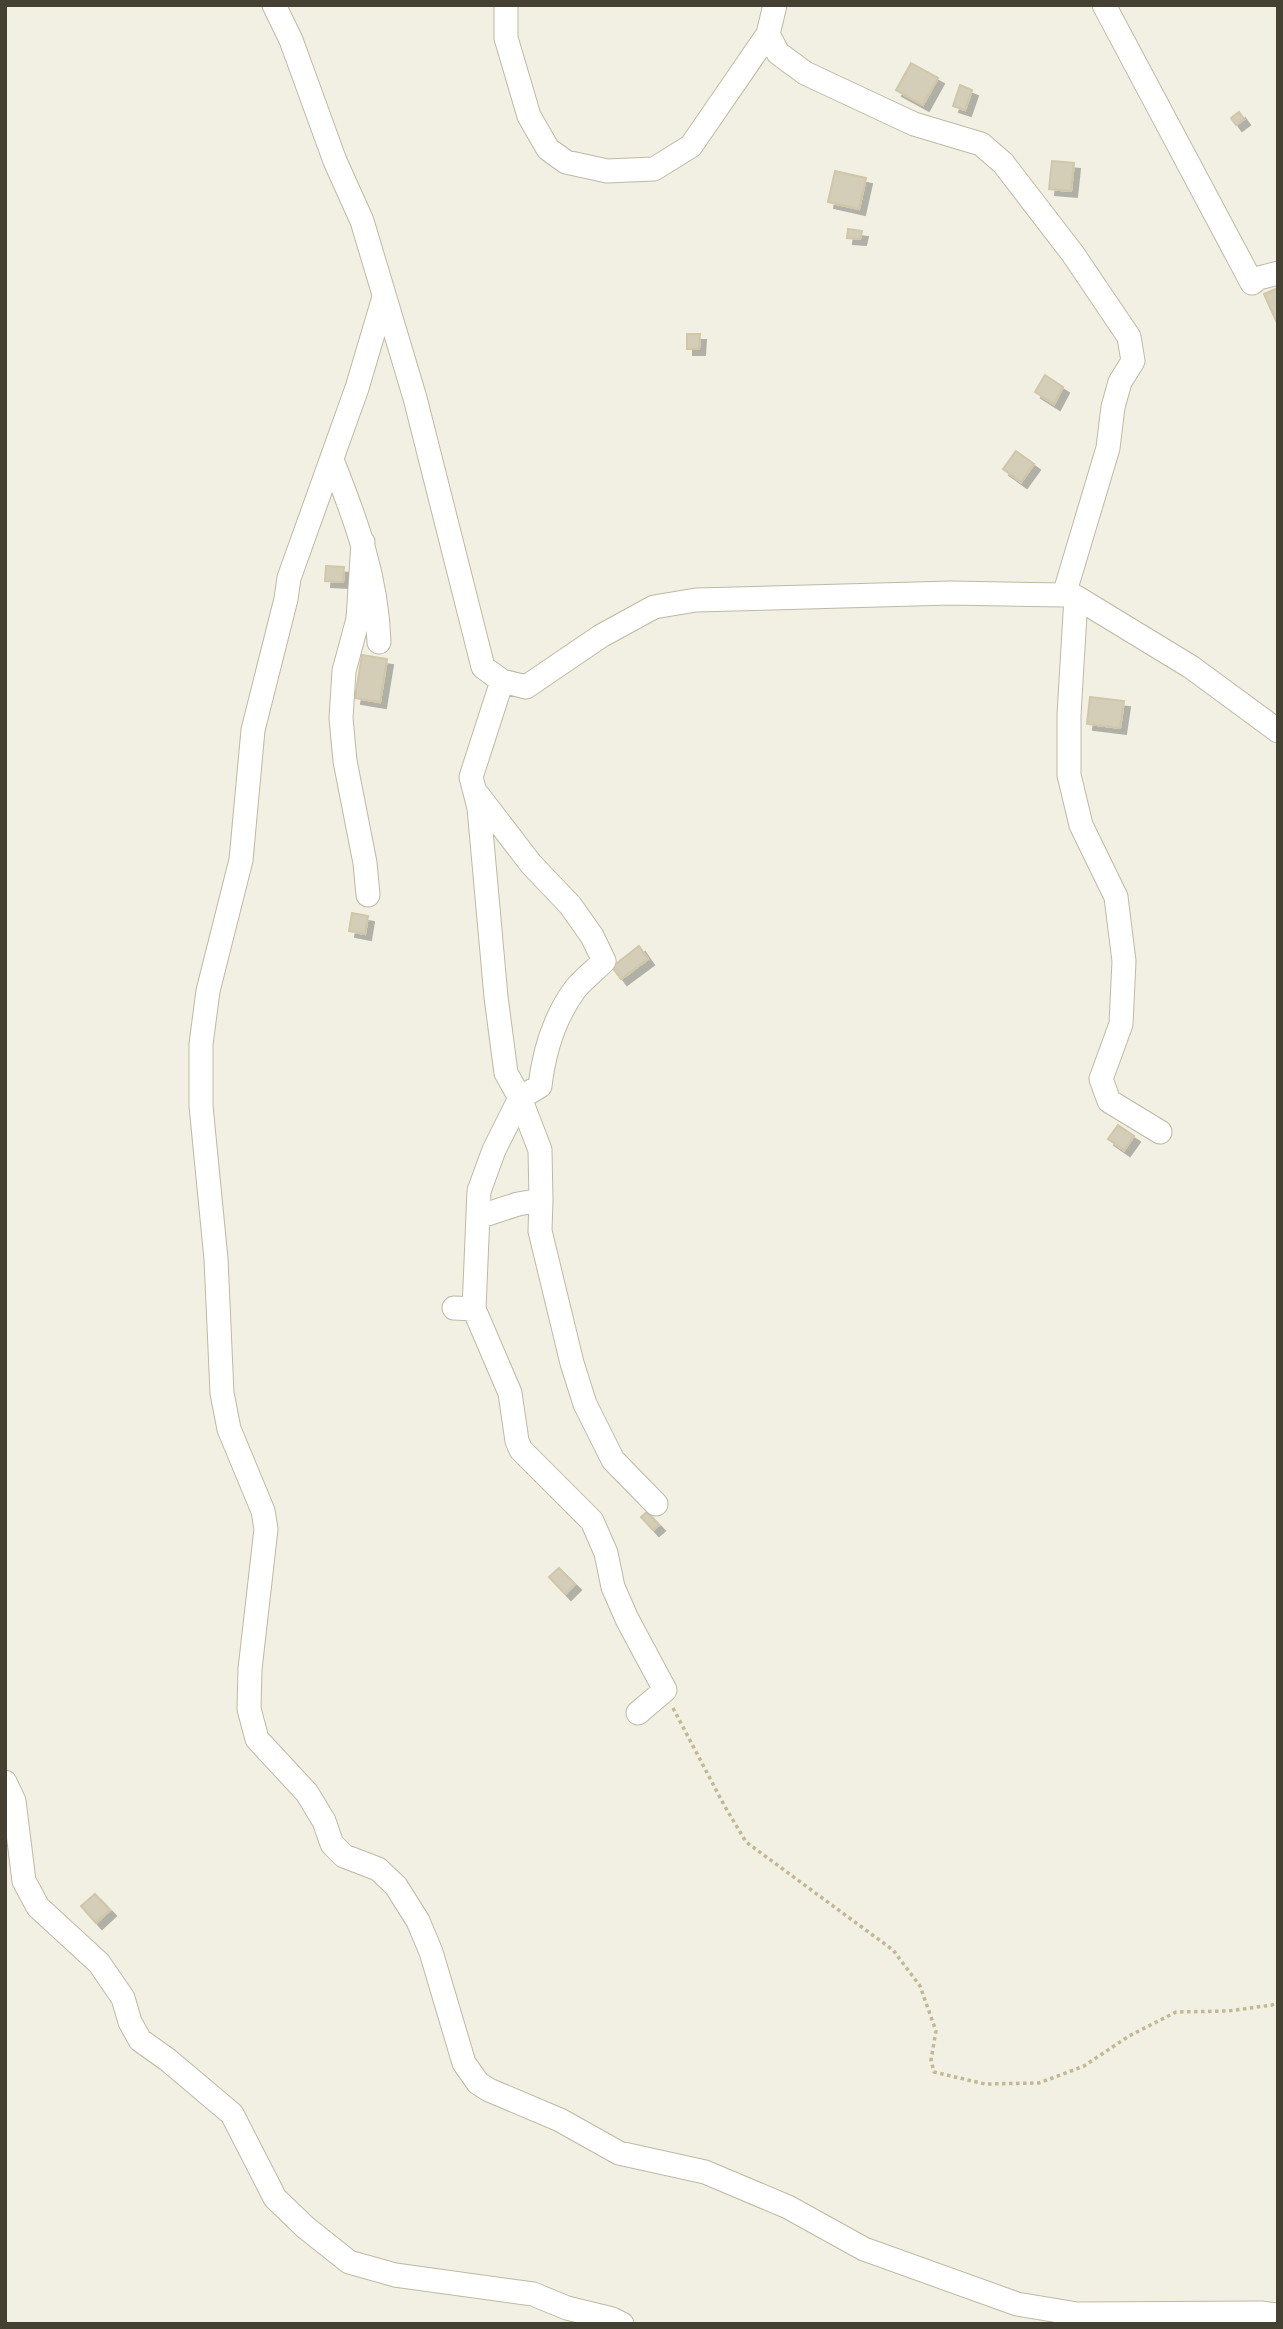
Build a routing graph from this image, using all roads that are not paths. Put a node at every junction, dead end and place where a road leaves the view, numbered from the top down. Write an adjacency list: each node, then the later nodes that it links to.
1 (274, 5): 7 (street)
2 (506, 5): 5 (street)
3 (775, 5): 5 (street)
4 (1104, 5): 6 (street)
5 (768, 34): 10 (street)
6 (1278, 273)
7 (384, 296): 8 (street); 12 (street)
8 (332, 460): 9 (street); 23 (street)
9 (363, 542): 11 (street); 15 (street)
10 (1070, 596): 12 (street); 13 (street); 17 (street)
11 (379, 642)
12 (502, 681): 14 (street)
13 (1278, 731)
14 (474, 789): 16 (street); 16 (street)
15 (368, 895)
16 (520, 1098): 18 (street); 19 (street)
17 (1160, 1132)
18 (541, 1200): 19 (street); 20 (street)
19 (478, 1217): 21 (street)
20 (656, 1504)
21 (638, 1713)
22 (5, 1782): 24 (street)
23 (1278, 2315)
24 (622, 2324)

